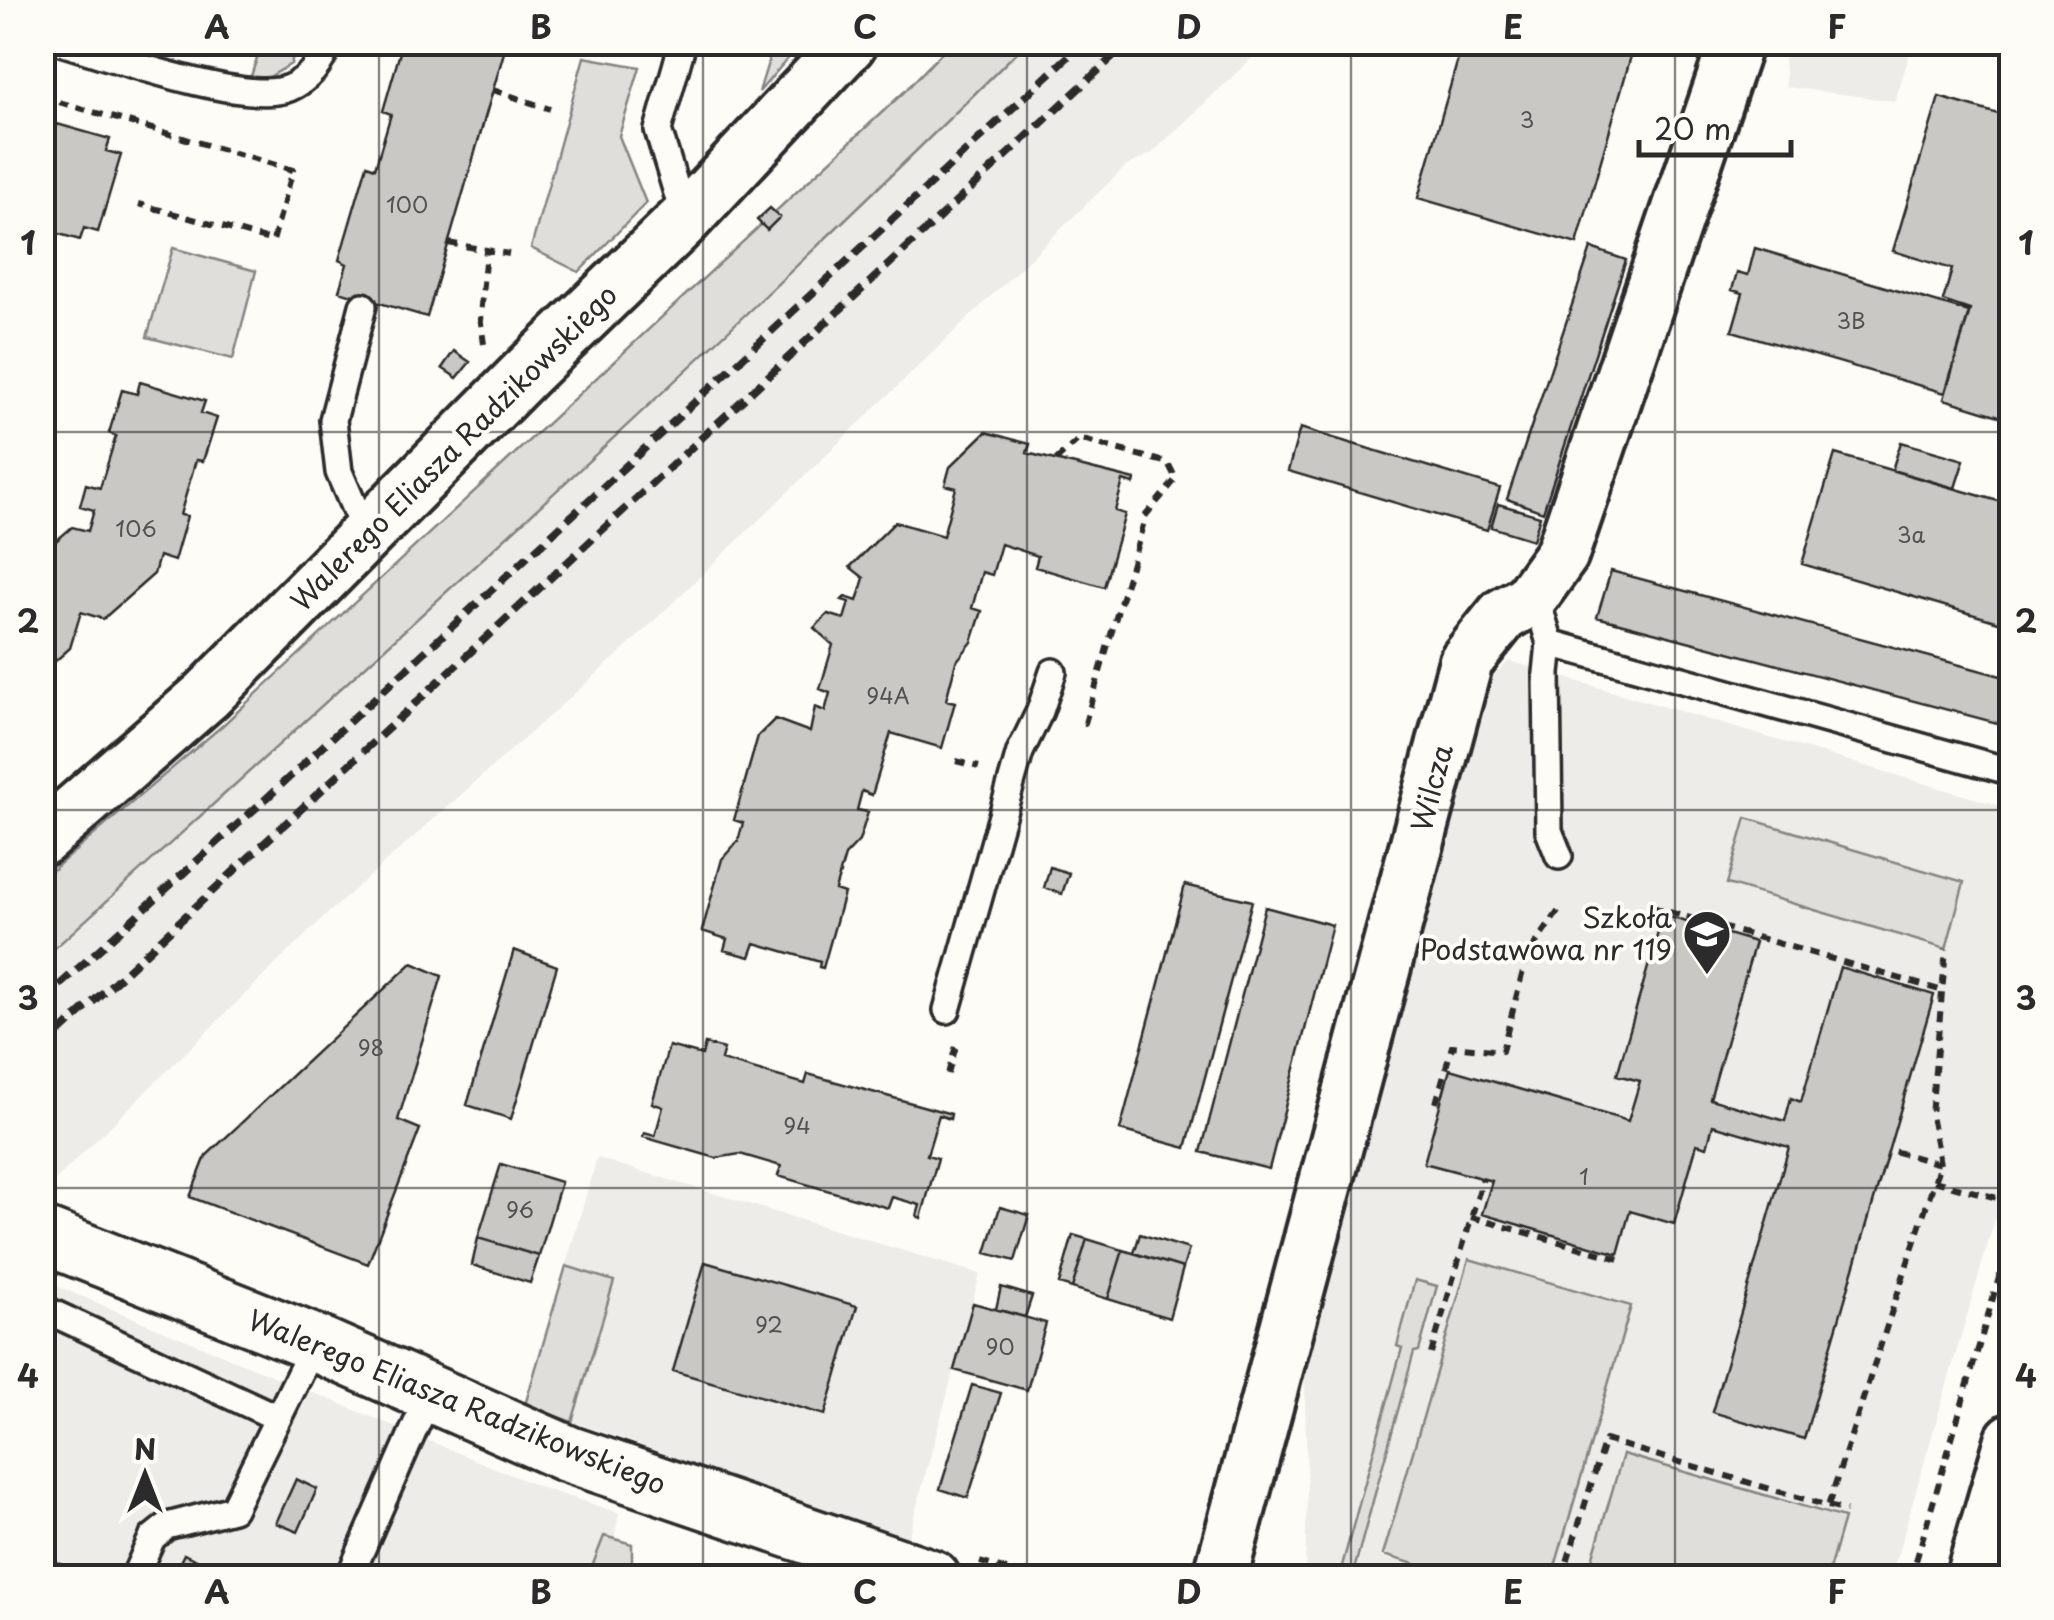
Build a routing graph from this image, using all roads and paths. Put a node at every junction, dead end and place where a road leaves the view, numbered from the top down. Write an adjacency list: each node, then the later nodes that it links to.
1 (61, 42): 2 (lane)
2 (329, 42)
3 (683, 42): 10 (lane)
4 (1736, 42): 16 (street, Wilcza)
5 (850, 43): 10 (street, Walerego Eliasza Radzikowskiego)
6 (493, 90): 8 (path)
7 (42, 97): 9 (path)
8 (550, 108)
9 (139, 204)
10 (685, 219): 15 (street, Walerego Eliasza Radzikowskiego)
11 (448, 242): 12 (path)
12 (509, 254)
13 (363, 306): 15 (lane)
14 (1056, 460): 18 (path)
15 (367, 537): 20 (street, Walerego Eliasza Radzikowskiego)
16 (1540, 621): 19 (lane); 21 (lane); 52 (street, Wilcza)
17 (1052, 672): 26 (lane)
18 (1067, 722)
19 (2012, 772)
20 (42, 838)
21 (1560, 856)
22 (1562, 906): 27 (path)
23 (1652, 906): 25 (path)
24 (1946, 949): 25 (path)
25 (1942, 992): 29 (path)
26 (947, 1010)
27 (1436, 1103)
28 (1890, 1150): 29 (path)
29 (1940, 1164): 31 (path)
30 (1482, 1178): 33 (path)
31 (1934, 1180): 32 (path); 47 (path)
32 (2002, 1199)
33 (1470, 1217): 36 (path); 37 (path)
34 (42, 1234): 40 (street, Walerego Eliasza Radzikowskiego)
35 (2012, 1234): 54 (path)
36 (1620, 1260)
37 (1450, 1287): 38 (path); 41 (path)
38 (1460, 1291)
39 (42, 1308): 43 (lane)
40 (315, 1343): 42 (street, Walerego Eliasza Radzikowskiego); 43 (lane)
41 (1431, 1354)
42 (430, 1393): 50 (lane); 51 (street, Walerego Eliasza Radzikowskiego)
43 (278, 1418): 49 (lane)
44 (1593, 1436): 45 (path)
45 (1605, 1440): 47 (path); 53 (path)
46 (2012, 1440): 55 (street)
47 (1828, 1506): 48 (path)
48 (1846, 1511)
49 (134, 1578)
50 (349, 1578)
51 (932, 1578)
52 (1220, 1578)
53 (1562, 1578)
54 (1911, 1578)
55 (1972, 1578)

